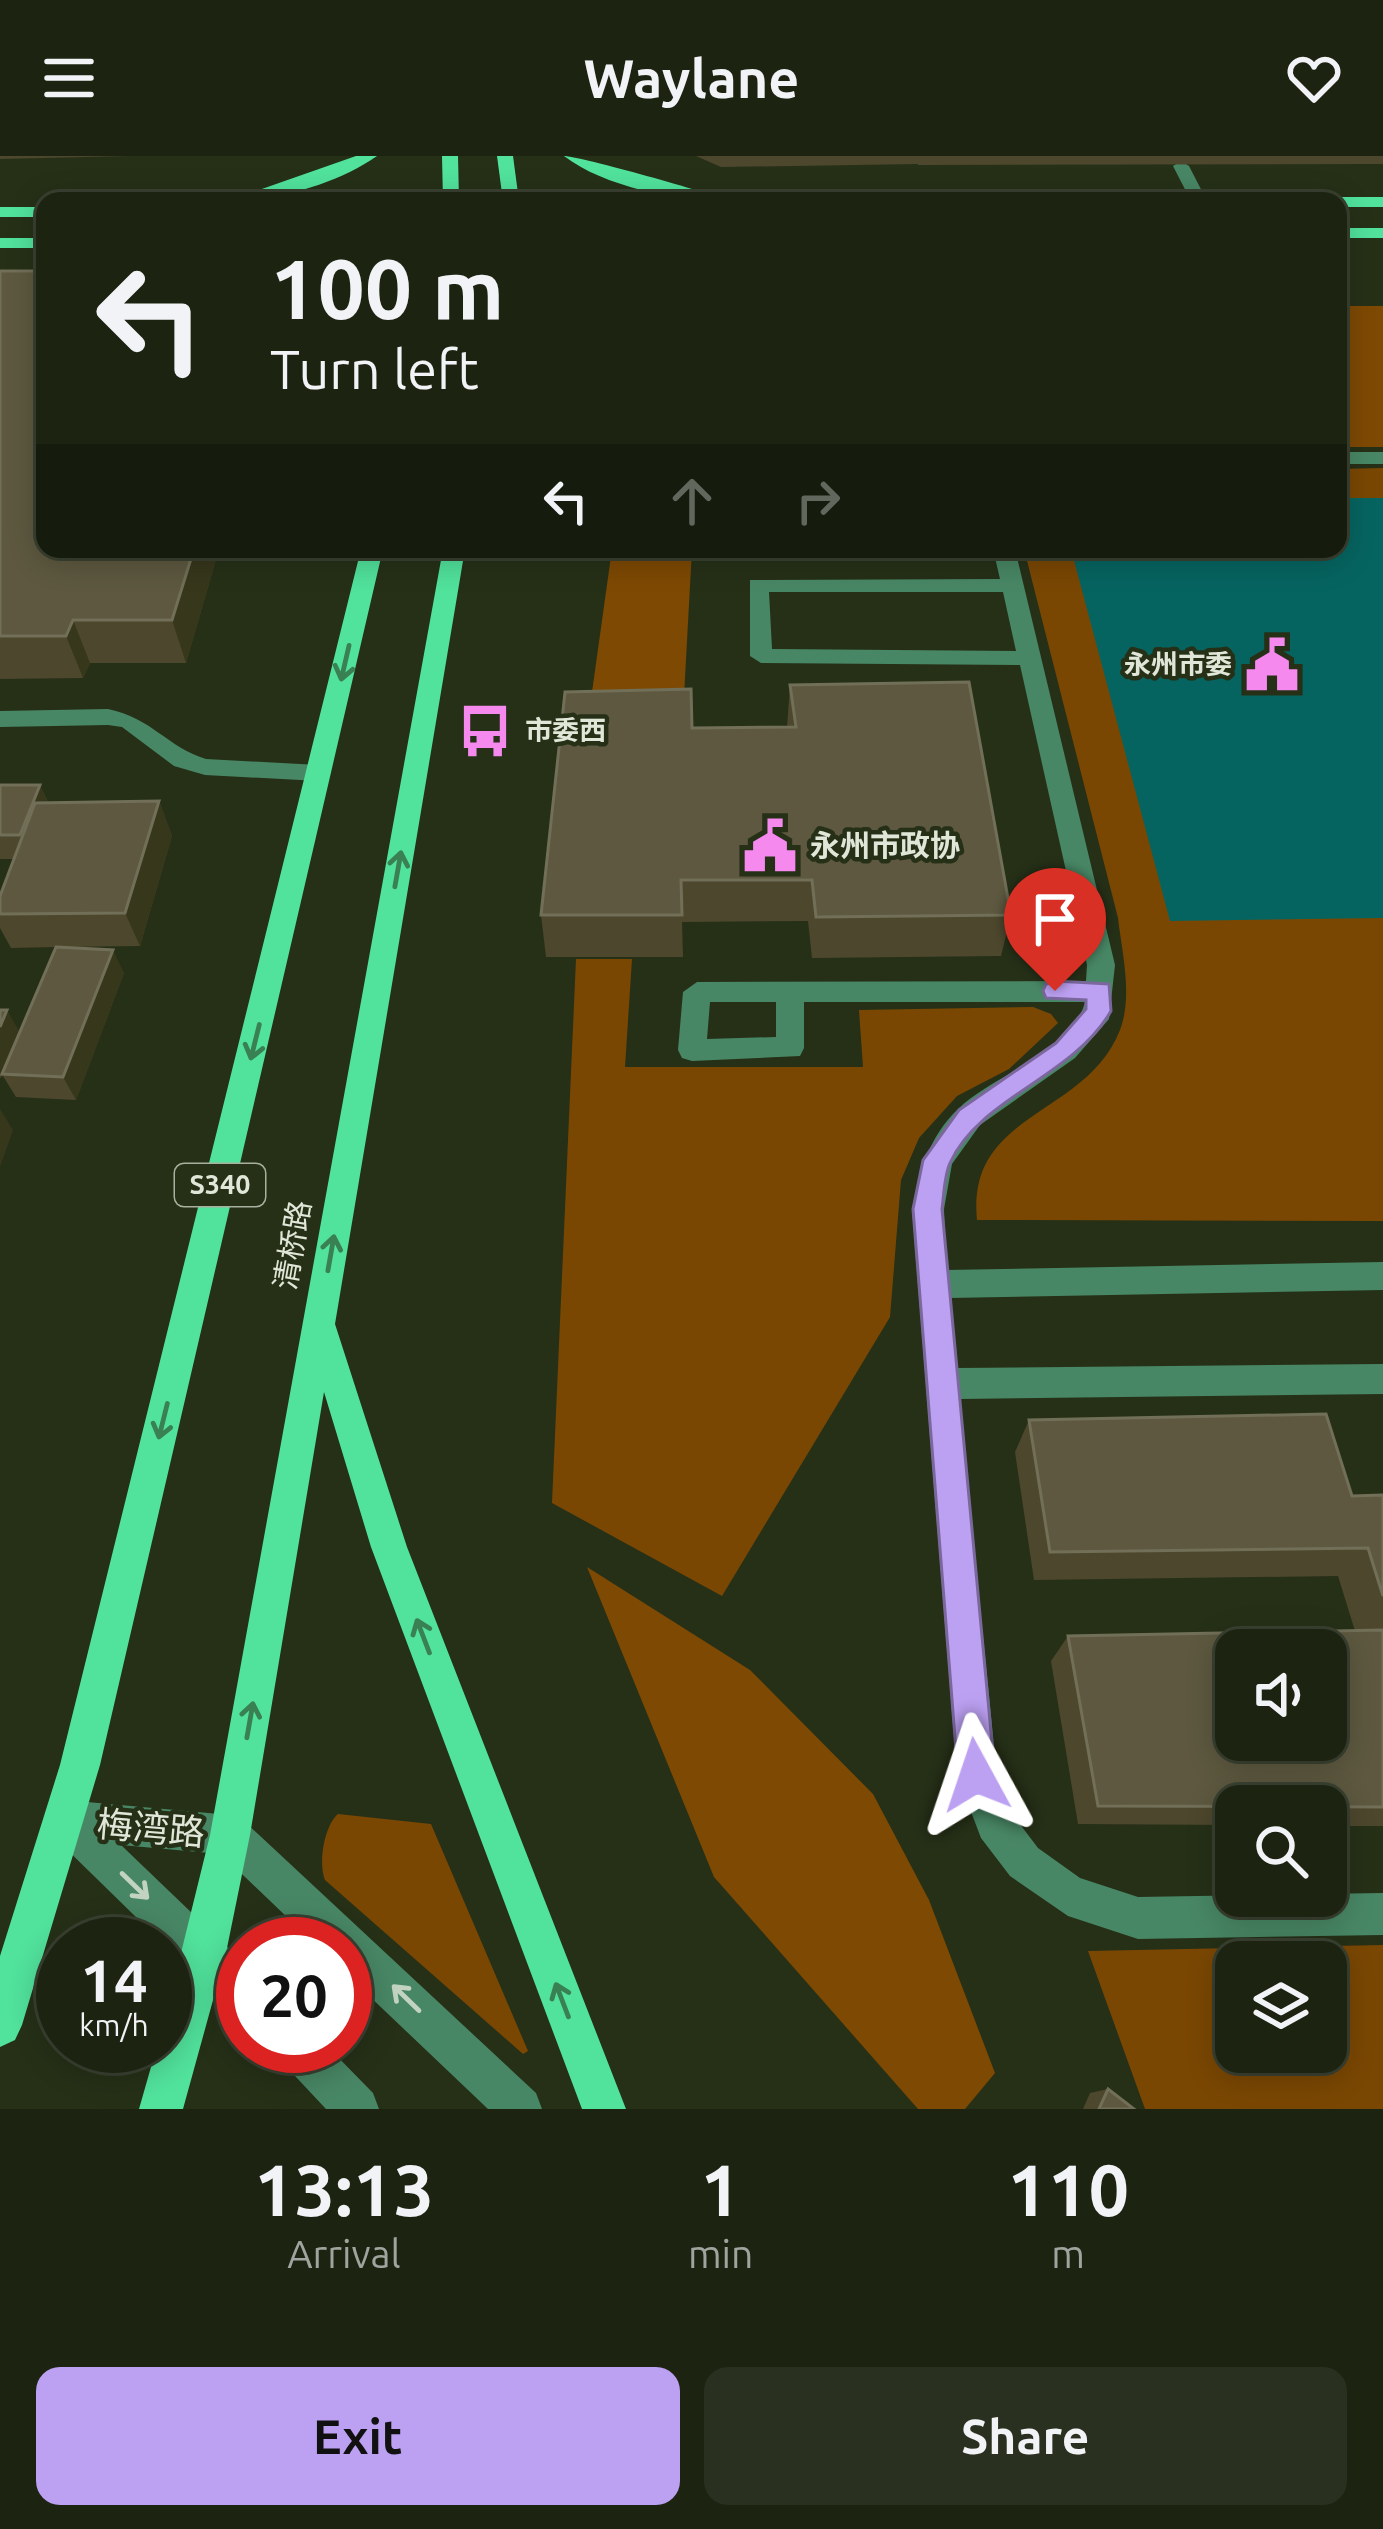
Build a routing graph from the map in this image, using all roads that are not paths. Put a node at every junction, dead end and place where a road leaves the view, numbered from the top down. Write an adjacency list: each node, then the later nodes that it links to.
1 (369, 156): 6 (main road)
2 (450, 156): 7 (main road)
3 (505, 156): 8 (main road)
4 (572, 156): 9 (main road)
5 (1181, 166): 10 (street)
6 (273, 192)
7 (451, 192)
8 (510, 192)
9 (683, 192)
10 (1194, 192)
11 (1347, 202): 12 (main road)
12 (1383, 202)
13 (0, 212): 14 (main road)
14 (36, 212)
15 (1383, 232): 16 (main road)
16 (1347, 233)
17 (0, 243): 18 (main road)
18 (36, 243)
19 (1347, 458): 20 (street)
20 (1383, 458)
21 (370, 558): 27 (main road, S340, one-way to 27)
22 (452, 558): 32 (main road, 清桥路, one-way to 22)
23 (1006, 558): 24 (street)
24 (1012, 586): 25 (street); 25 (street)
25 (1029, 658): 28 (street)
26 (0, 719): 27 (street)
27 (320, 773): 35 (main road, S340, one-way to 35)
28 (1100, 991): 29 (street); 31 (street)
29 (790, 992)
30 (1383, 1276): 31 (street)
31 (932, 1284): 34 (street)
32 (319, 1323): 36 (main road, 清桥路, one-way to 32); 45 (main road, one-way to 32)
33 (1383, 1379): 34 (street)
34 (941, 1384): 37 (street)
35 (65, 1820): 36 (street, 梅湾路); 38 (street, 梅湾路, one-way to 38); 40 (main road, S340)
36 (230, 1835): 38 (main road, 清桥路); 44 (street, 梅湾路, one-way to 36)
37 (1383, 1914)
38 (205, 1953): 39 (street, 梅湾路); 42 (main road, 清桥路)
39 (216, 1964)
40 (0, 2025)
41 (322, 2073): 43 (street)
42 (161, 2109)
43 (357, 2109)
44 (520, 2109)
45 (604, 2109)

